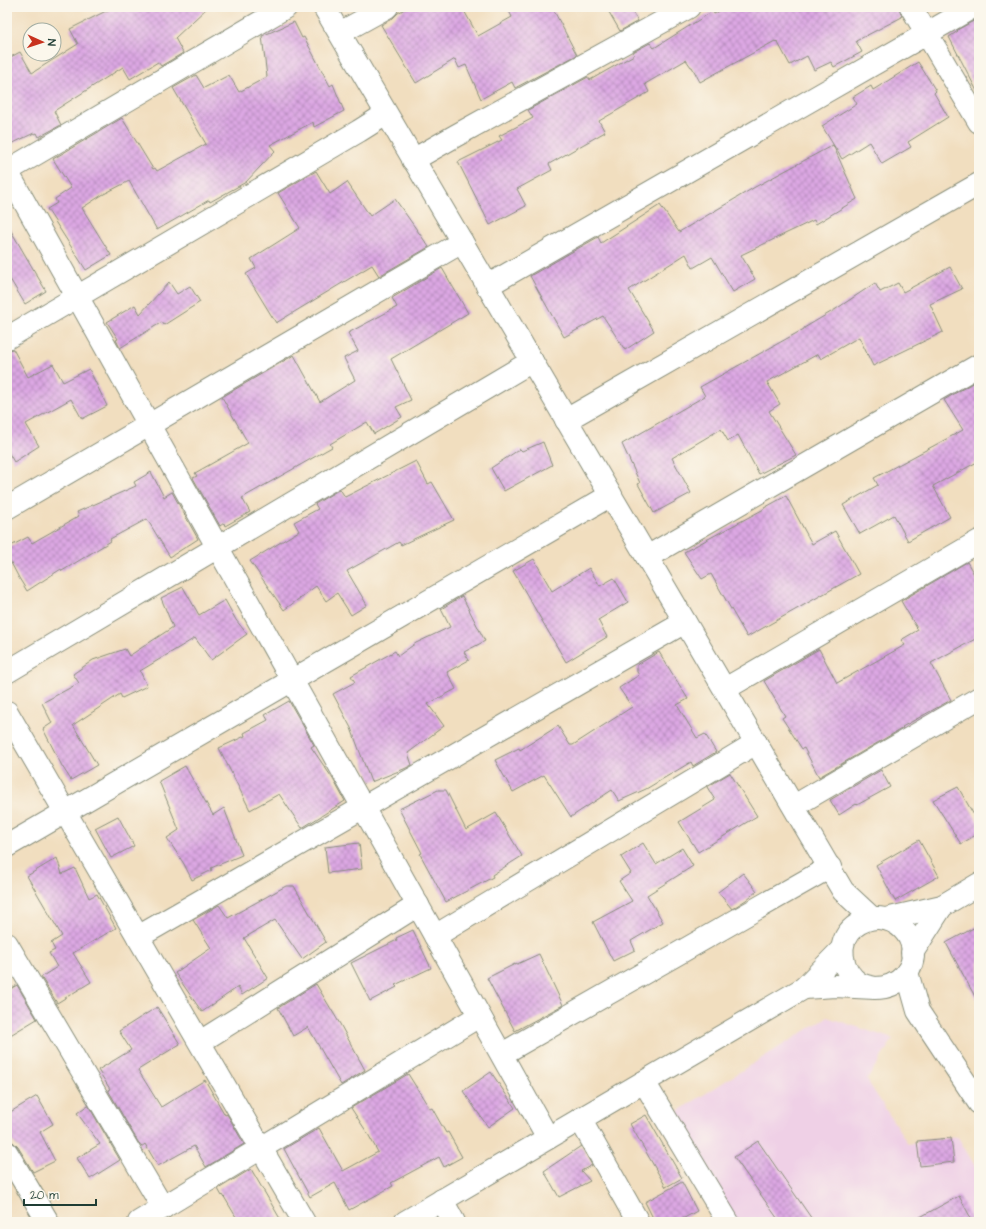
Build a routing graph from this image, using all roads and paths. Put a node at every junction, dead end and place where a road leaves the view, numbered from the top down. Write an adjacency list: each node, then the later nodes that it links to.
1 (286, 7): 12 (street)
2 (324, 7): 7 (street)
3 (387, 7): 7 (street)
4 (689, 7): 11 (street)
5 (911, 7): 8 (street)
6 (973, 7): 8 (street)
7 (340, 33): 9 (street)
8 (927, 34): 10 (street); 15 (street)
9 (386, 114): 11 (street); 16 (street)
10 (979, 122)
11 (413, 160): 14 (street)
12 (7, 171): 16 (street)
13 (979, 184): 20 (street)
14 (462, 242): 15 (street); 21 (street)
15 (488, 286): 18 (street)
16 (77, 297): 17 (street); 21 (street)
17 (7, 338)
18 (532, 361): 20 (street); 25 (street)
19 (979, 365): 26 (street)
20 (566, 420): 22 (street)
21 (149, 425): 23 (street); 25 (street)
22 (611, 495): 26 (street); 29 (street)
23 (7, 508)
24 (979, 541): 30 (street)
25 (218, 548): 28 (street); 29 (street)
26 (647, 557): 27 (street)
27 (686, 622): 30 (street); 35 (street)
28 (7, 672)
29 (292, 680): 35 (street); 36 (street)
30 (725, 689): 33 (street)
31 (979, 698): 34 (street)
32 (7, 712): 36 (street)
33 (756, 742): 34 (street); 44 (street)
34 (794, 806): 38 (street)
35 (363, 808): 41 (street); 45 (street)
36 (66, 812): 37 (street); 45 (street)
37 (7, 846)
38 (830, 867): 40 (street); 54 (street)
39 (979, 884): 42 (street)
40 (843, 891): 43 (street); 46 (street)
41 (418, 905): 44 (street); 53 (street)
42 (942, 906): 43 (street); 48 (street)
43 (879, 918): 46 (street); 48 (street)
44 (435, 936): 52 (street)
45 (138, 937): 53 (street)
46 (846, 939): 49 (street); 50 (street)
47 (7, 944): 63 (street)
48 (910, 963): 49 (street); 51 (street)
49 (881, 987): 50 (street); 51 (street)
50 (804, 988): 56 (street)
51 (918, 1011): 55 (street)
52 (480, 1016): 54 (street); 60 (street)
53 (200, 1042): 60 (street)
54 (502, 1054): 59 (street)
55 (972, 1079): 57 (street)
56 (644, 1082): 58 (street); 70 (street)
57 (979, 1103)
58 (580, 1119): 59 (street); 69 (street)
59 (548, 1138): 62 (street)
60 (261, 1148): 63 (street); 66 (street)
61 (7, 1153): 64 (street)
62 (442, 1200): 67 (street); 68 (street)
63 (163, 1208): 65 (street)
64 (48, 1222)
65 (139, 1222)
66 (304, 1222)
67 (405, 1222)
68 (454, 1222)
69 (638, 1222)
70 (728, 1222)

